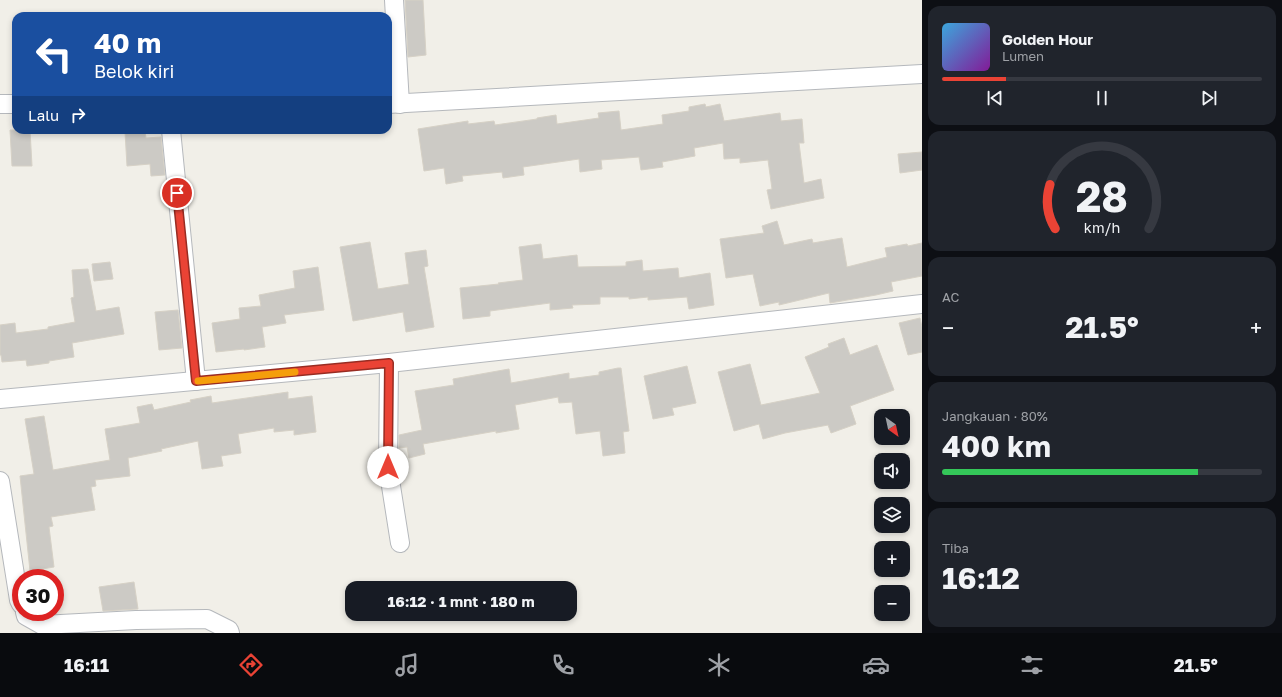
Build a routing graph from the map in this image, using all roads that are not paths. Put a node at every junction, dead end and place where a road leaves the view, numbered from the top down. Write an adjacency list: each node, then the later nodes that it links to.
1 (394, 0): 5 (street)
2 (922, 74): 5 (street)
3 (0, 104): 4 (street)
4 (12, 104)
5 (394, 104)
6 (171, 134): 9 (street)
7 (922, 304): 8 (street)
8 (389, 363): 9 (street); 12 (street)
9 (196, 381): 10 (street)
10 (0, 399)
11 (0, 481): 13 (street)
12 (400, 543)
13 (15, 569)
14 (35, 621): 15 (street)
15 (230, 633)

